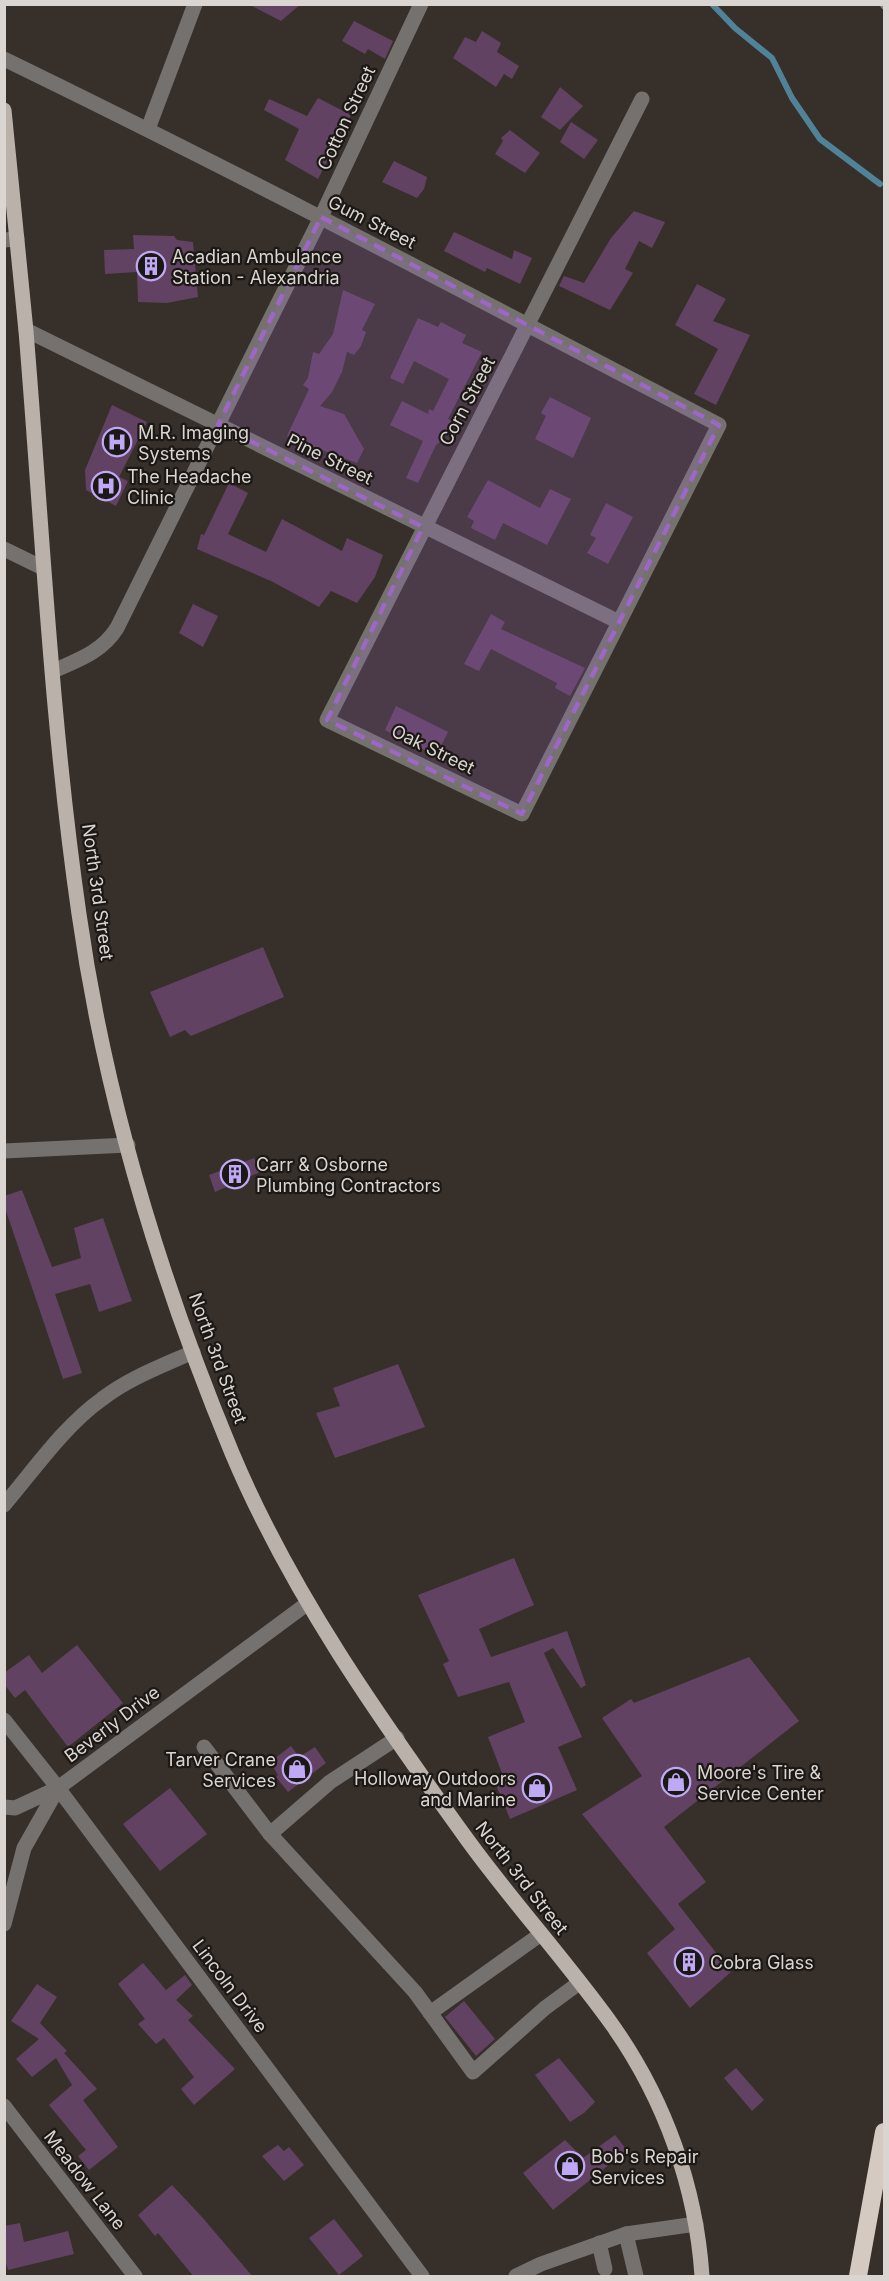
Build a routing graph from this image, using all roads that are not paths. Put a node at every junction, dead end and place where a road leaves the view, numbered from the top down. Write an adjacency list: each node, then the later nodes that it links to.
1 (195, 4): 6 (street)
2 (421, 4): 7 (street, Cotton Street)
3 (4, 59): 6 (street, Gum Street)
4 (642, 99): 9 (street, Corn Street)
5 (4, 110): 8 (main road, North 3rd Street)
6 (148, 129): 7 (street, Gum Street)
7 (321, 217): 9 (street, Gum Street); 11 (street, Cotton Street)
8 (11, 240): 10 (main road, North 3rd Street)
9 (529, 325): 12 (street, Corn Street); 15 (street, Gum Street)
10 (26, 330): 11 (street, Pine Street); 14 (main road, North 3rd Street)
11 (218, 425): 12 (street, Pine Street); 16 (street, Cotton Street)
12 (423, 527): 15 (street, Pine Street); 17 (street, Corn Street)
13 (4, 549): 14 (street)
14 (43, 568): 16 (main road, North 3rd Street)
15 (619, 622): 17 (street, Oak Street)
16 (53, 671): 18 (main road, North 3rd Street)
17 (327, 720)
18 (129, 1145): 19 (street); 20 (main road, North 3rd Street)
19 (4, 1151)
20 (193, 1352): 21 (street); 22 (main road, North 3rd Street)
21 (4, 1505)
22 (308, 1603): 24 (main road, North 3rd Street); 26 (street, Beverly Drive)
23 (4, 1720): 26 (street, Lincoln Drive)
24 (397, 1738): 28 (street); 30 (main road, North 3rd Street)
25 (204, 1747): 28 (street)
26 (58, 1788): 27 (street); 29 (street, Beverly Drive); 41 (street, Lincoln Drive)
27 (4, 1807)
28 (270, 1834): 32 (street)
29 (4, 1924)
30 (541, 1934): 31 (main road, North 3rd Street); 32 (street)
31 (579, 1983): 32 (street); 35 (main road, North 3rd Street)
32 (430, 2013)
33 (4, 2106): 40 (street, Meadow Lane)
34 (885, 2132): 36 (highway)
35 (696, 2224): 37 (street); 44 (main road, North 3rd Street)
36 (866, 2232): 45 (highway); 46 (highway)
37 (626, 2234): 38 (street); 43 (street)
38 (599, 2243): 39 (street); 42 (street)
39 (606, 2269)
40 (128, 2274)
41 (422, 2277)
42 (516, 2277)
43 (636, 2277)
44 (702, 2277)
45 (853, 2277)
46 (858, 2277)

